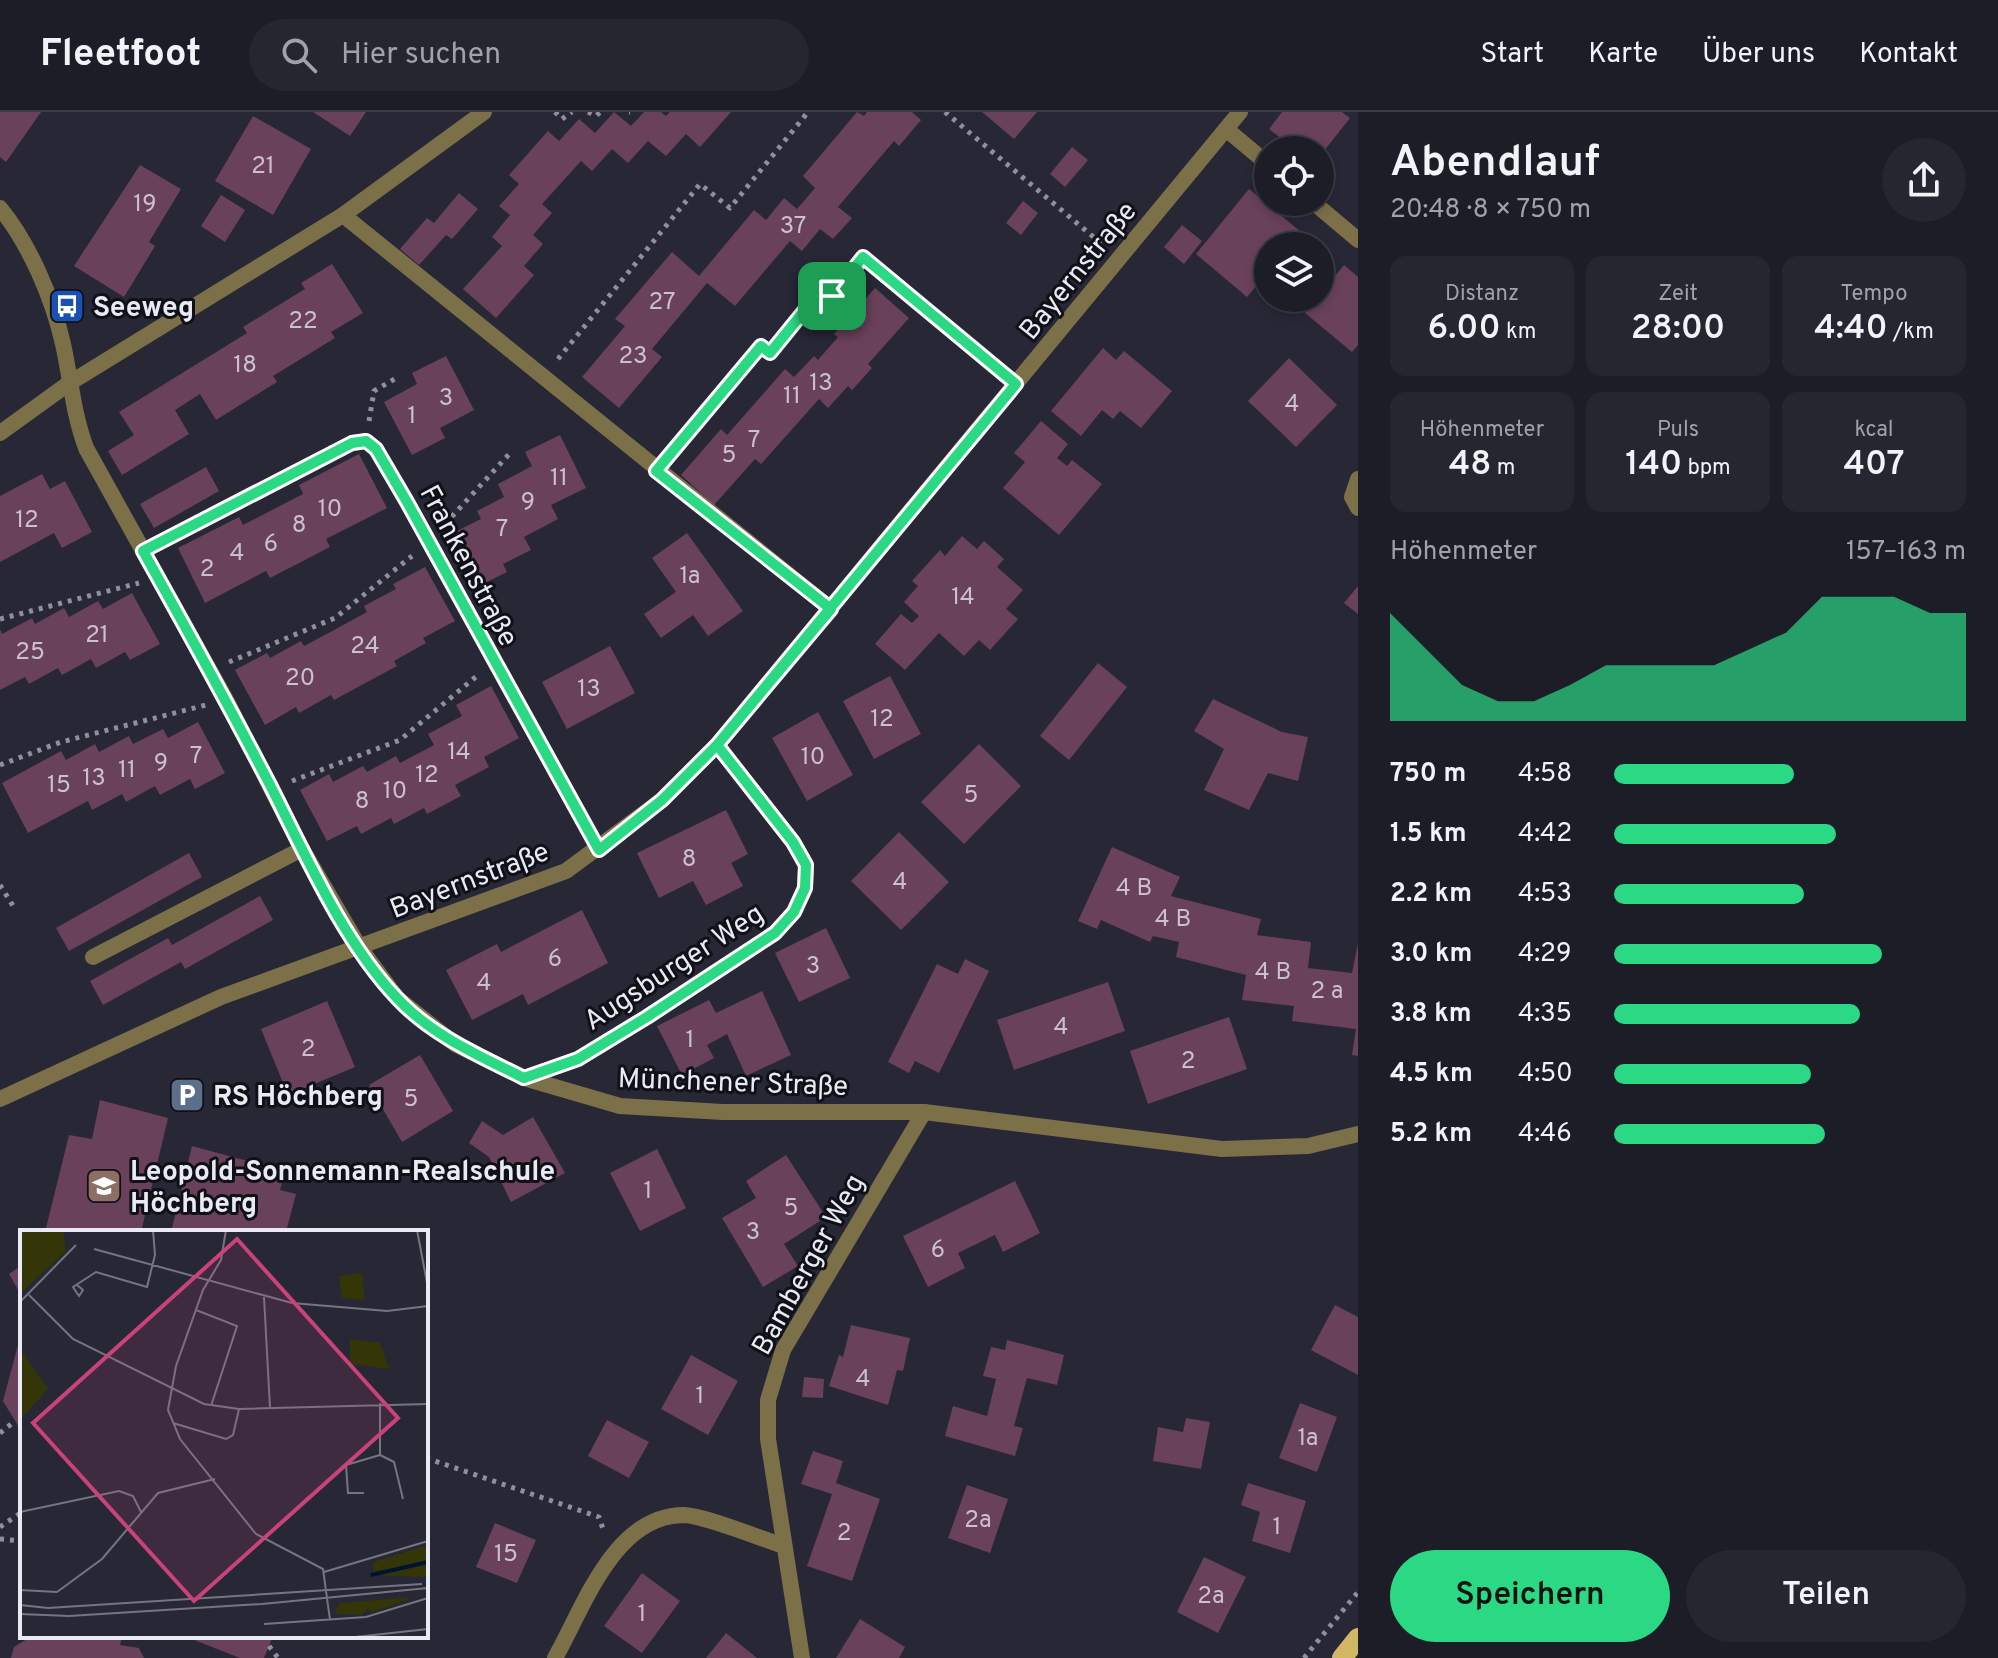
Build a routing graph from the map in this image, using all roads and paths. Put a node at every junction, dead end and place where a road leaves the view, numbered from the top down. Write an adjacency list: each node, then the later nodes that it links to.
1 (484, 112): 12 (street)
2 (555, 112): 3 (path)
3 (572, 112)
4 (588, 112): 5 (path)
5 (600, 112)
6 (808, 112): 17 (path)
7 (1240, 112): 9 (street, Bayernstraße)
8 (948, 113): 15 (path)
9 (1226, 129): 10 (street); 15 (street, Bayernstraße)
10 (1254, 152)
11 (0, 208): 18 (street, Münchener Straße)
12 (343, 215): 17 (street); 18 (street)
13 (1330, 216): 14 (street)
14 (1358, 240)
15 (1120, 259): 19 (street, Bayernstraße)
16 (398, 377): 21 (path)
17 (543, 377): 23 (street)
18 (68, 384): 20 (street); 27 (street, Münchener Straße)
19 (1016, 384): 23 (path); 29 (street, Bayernstraße)
20 (0, 433)
21 (366, 441): 26 (street, Frankenstraße); 27 (street)
22 (512, 451): 26 (path)
23 (656, 471): 29 (street)
24 (1358, 479): 25 (street)
25 (1358, 508)
26 (429, 542): 31 (street, Frankenstraße); 32 (path)
27 (143, 551): 28 (street, Münchener Straße)
28 (158, 578): 30 (path); 32 (street, Münchener Straße)
29 (831, 609): 34 (street, Bayernstraße)
30 (0, 619)
31 (493, 663): 36 (path); 38 (street, Frankenstraße)
32 (209, 670): 33 (street, Münchener Straße)
33 (226, 700): 35 (path); 36 (street, Münchener Straße)
34 (717, 745): 38 (street, Bayernstraße); 43 (street, Augsburger Weg)
35 (0, 765)
36 (272, 789): 37 (street, Münchener Straße)
37 (302, 849): 41 (street, Münchener Straße); 42 (street)
38 (599, 850): 41 (street, Bayernstraße)
39 (0, 885): 40 (path)
40 (15, 909)
41 (360, 948): 43 (street, Münchener Straße); 44 (street, Bayernstraße)
42 (93, 957)
43 (524, 1078): 45 (street, Münchener Straße)
44 (0, 1099)
45 (924, 1112): 46 (street, Münchener Straße); 54 (street, Bamberger Weg)
46 (1358, 1134)
47 (15, 1421): 48 (path)
48 (0, 1433)
49 (428, 1459): 55 (path)
50 (20, 1513): 51 (path)
51 (0, 1527)
52 (0, 1539): 53 (path)
53 (20, 1541)
54 (784, 1546): 55 (street); 61 (street, Bamberger Weg)
55 (612, 1556): 60 (street)
56 (1358, 1592): 62 (path)
57 (1358, 1638): 63 (main road)
58 (269, 1646): 59 (path)
59 (278, 1658)
60 (555, 1658)
61 (802, 1658)
62 (1304, 1658)
63 (1342, 1658)

